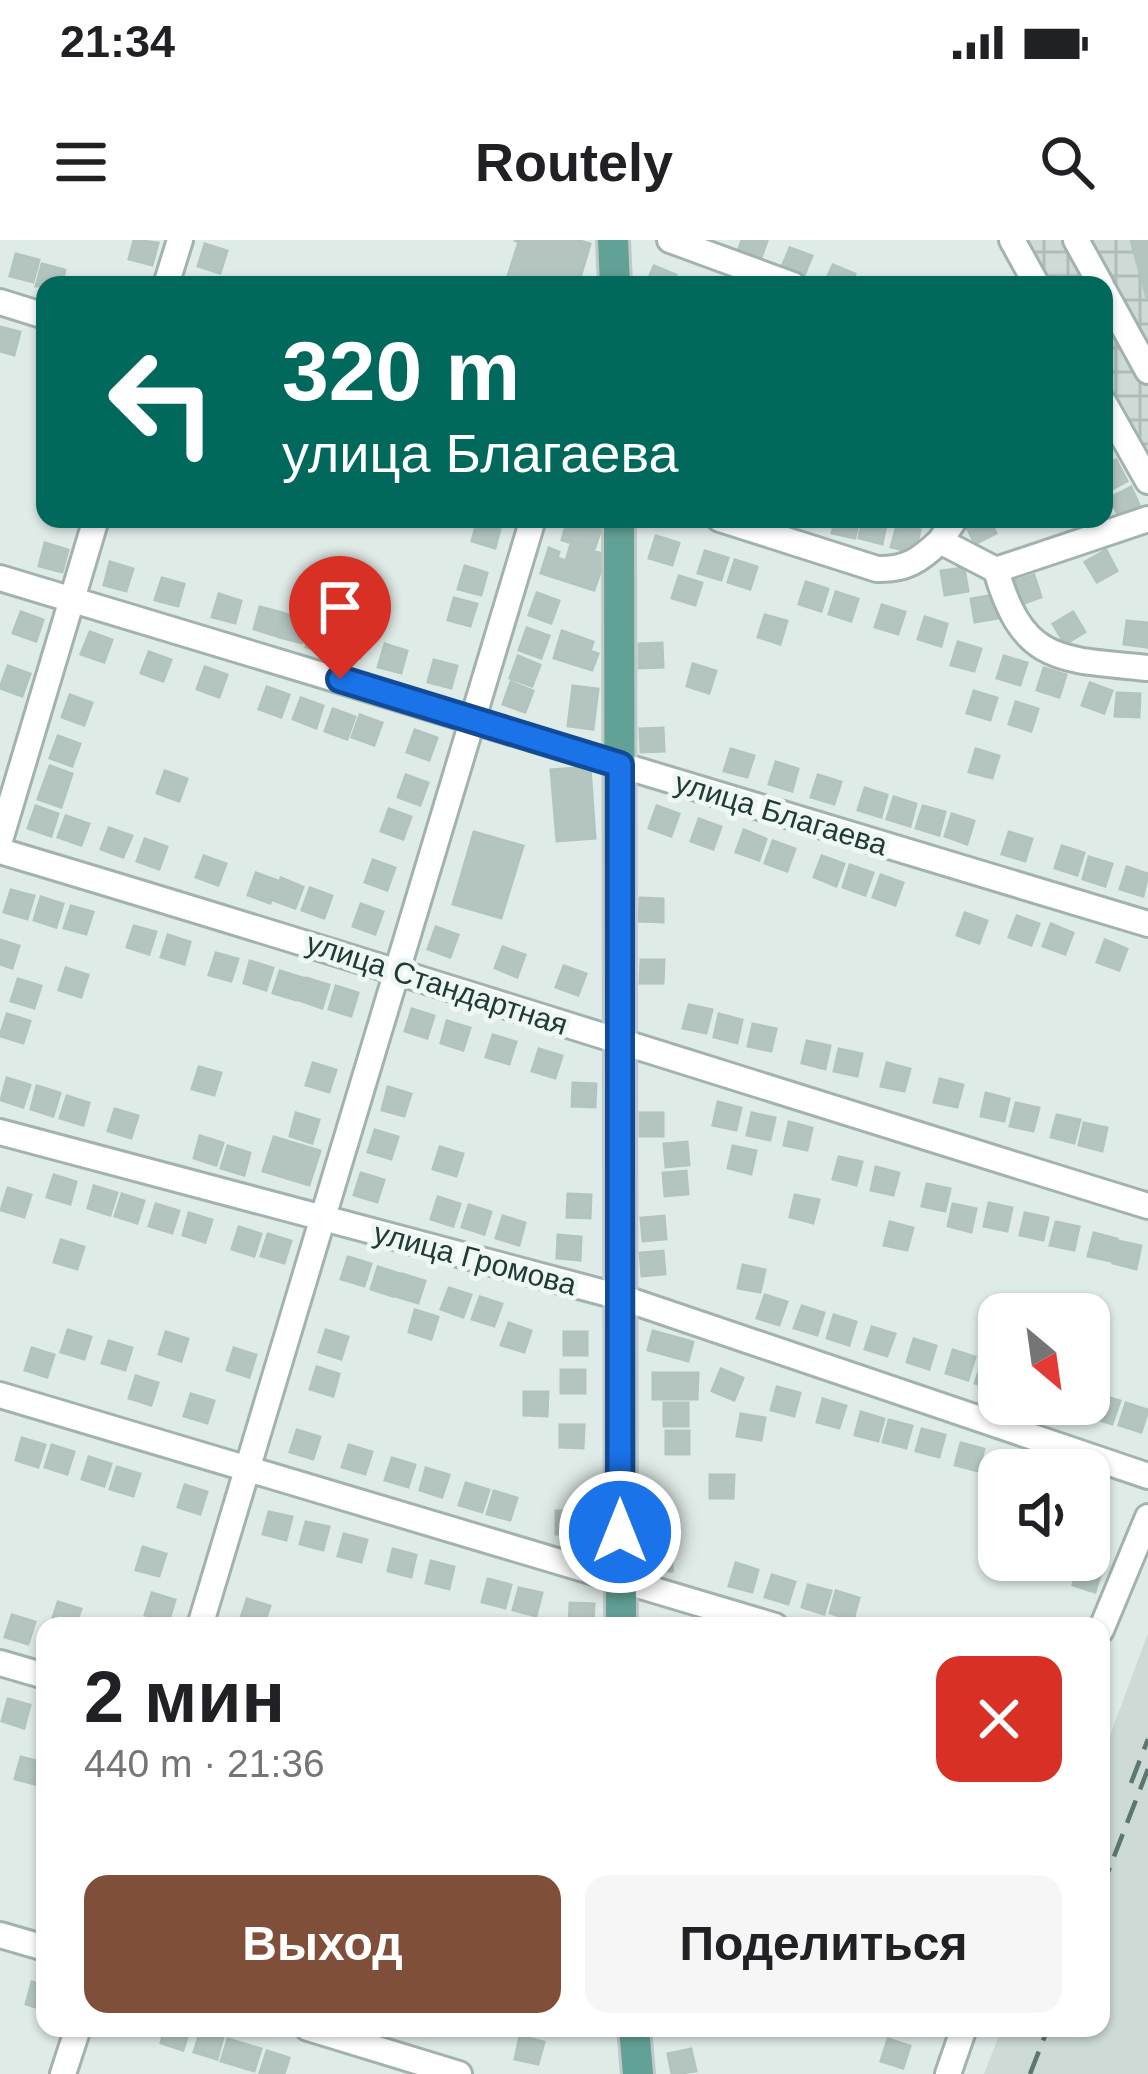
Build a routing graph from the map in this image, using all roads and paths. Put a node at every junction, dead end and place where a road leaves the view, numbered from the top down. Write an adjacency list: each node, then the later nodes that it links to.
1 (180, 240): 6 (street)
2 (670, 240): 9 (street)
3 (1012, 240): 10 (street)
4 (1076, 240): 11 (street)
5 (614, 245): 7 (street); 8 (main road)
6 (169, 276)
7 (606, 276)
8 (615, 276)
9 (768, 276)
10 (1032, 276)
11 (1096, 276)
12 (0, 302): 14 (street)
13 (1113, 308): 15 (street)
14 (36, 313)
15 (1148, 371)
16 (1113, 419): 17 (street)
17 (1148, 481)
18 (1148, 519): 25 (street)
19 (93, 528): 27 (street)
20 (530, 528): 29 (street)
21 (619, 528): 30 (main road)
22 (748, 528): 24 (street)
23 (949, 528): 24 (street)
24 (940, 541): 25 (street)
25 (996, 570): 28 (street)
26 (0, 578): 27 (street, улица Благаева)
27 (73, 598): 29 (street, улица Благаева); 31 (street)
28 (1148, 668)
29 (473, 719): 30 (street, улица Благаева); 34 (street)
30 (620, 765): 33 (street, улица Благаева); 35 (main road)
31 (0, 840)
32 (0, 851): 34 (street, улица Стандартная)
33 (1148, 924)
34 (400, 970): 35 (street, улица Стандартная); 38 (street)
35 (619, 1044): 37 (street, улица Стандартная); 39 (main road)
36 (0, 1132): 38 (street, улица Громова)
37 (1148, 1206)
38 (320, 1218): 39 (street, улица Громова); 41 (street)
39 (620, 1297): 42 (street, улица Громова); 44 (main road)
40 (0, 1395): 41 (street)
41 (246, 1468): 44 (street); 45 (street)
42 (1148, 1476)
43 (1148, 1517): 48 (street)
44 (621, 1579): 46 (main road); 47 (street)
45 (203, 1617)
46 (621, 1617)
47 (746, 1617)
48 (1106, 1617)
49 (0, 1663): 50 (street)
50 (36, 1673)
51 (0, 1935): 52 (street)
52 (36, 1945)
53 (75, 2037): 57 (street)
54 (338, 2037): 58 (street)
55 (635, 2037): 59 (main road)
56 (961, 2037): 60 (street)
57 (63, 2074)
58 (460, 2074)
59 (638, 2074)
60 (948, 2074)

